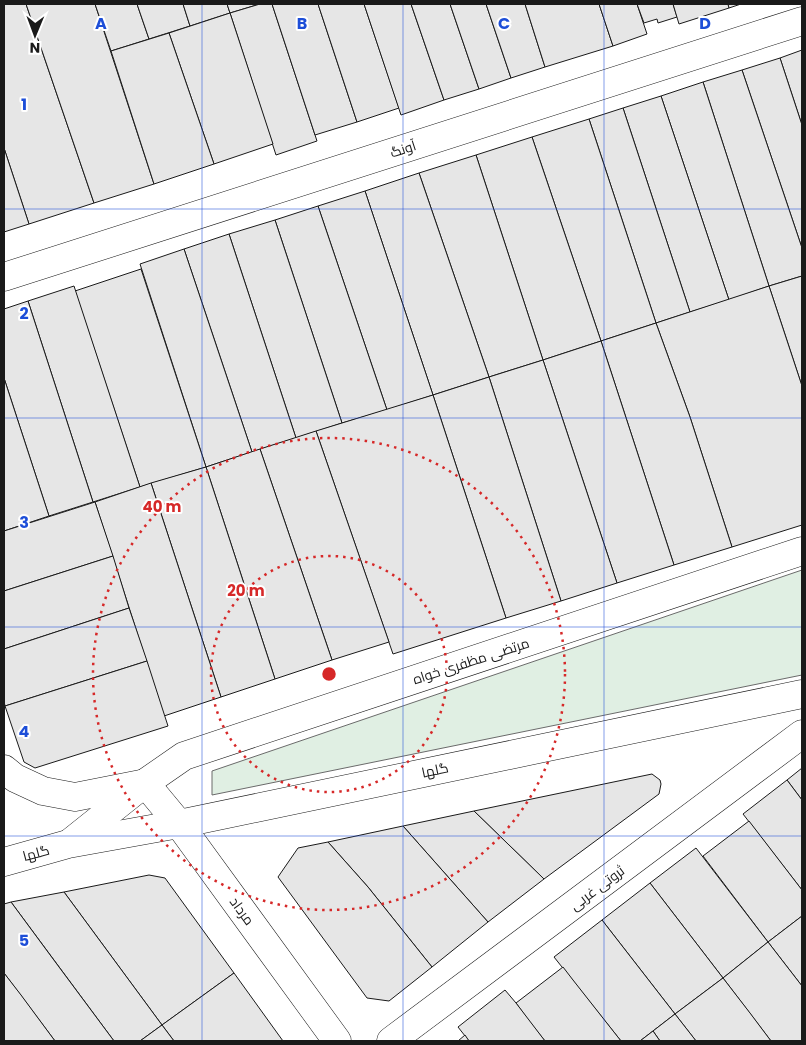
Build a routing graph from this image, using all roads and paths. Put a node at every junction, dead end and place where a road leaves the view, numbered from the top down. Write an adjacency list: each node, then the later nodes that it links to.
1 (802, 21): 2 (street, آونگ)
2 (4, 277)
3 (802, 551): 7 (street, مرتضی مظفری خواه)
4 (802, 694): 8 (street, گلها)
5 (802, 734): 12 (street, ثروتی غربی)
6 (4, 769): 7 (street)
7 (145, 783): 8 (street, مرداد); 9 (street, گلها)
8 (179, 824): 9 (street, گلها); 11 (street, مرداد)
9 (68, 844): 10 (street, گلها)
10 (4, 862)
11 (337, 1041)
12 (391, 1041)

